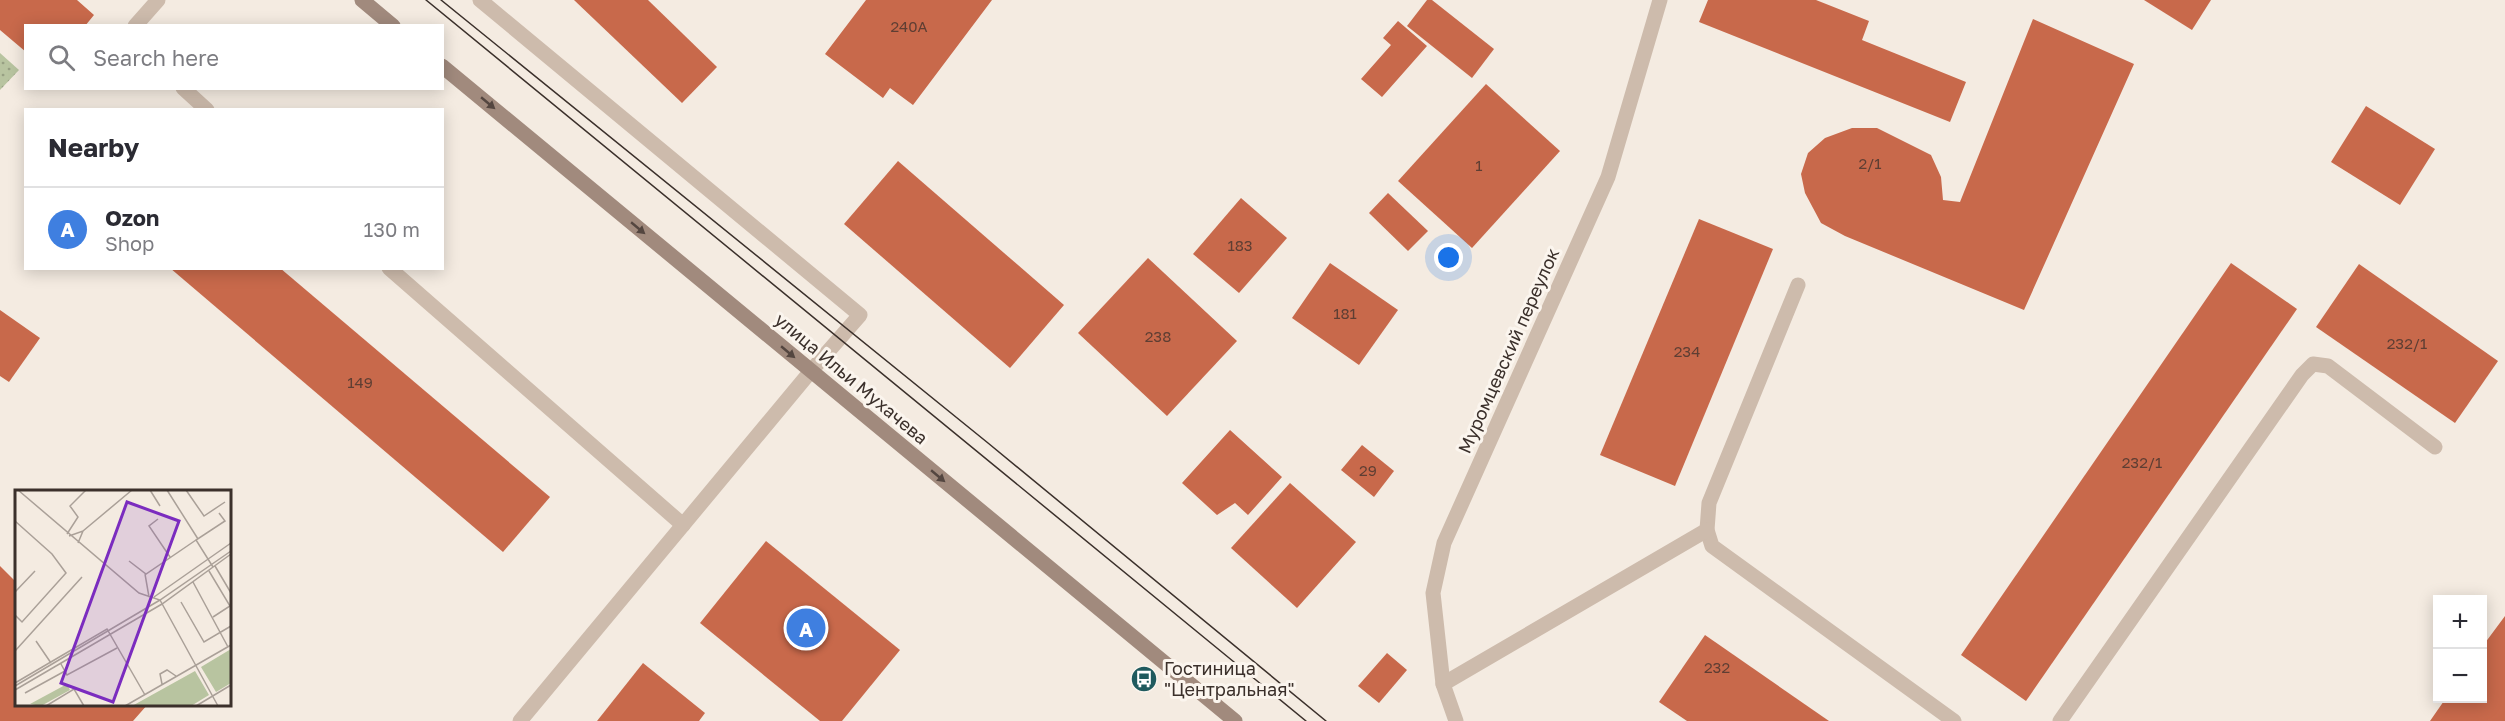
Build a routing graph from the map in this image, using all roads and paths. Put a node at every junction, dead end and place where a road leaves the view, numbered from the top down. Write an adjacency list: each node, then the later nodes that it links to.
1 (158, 0): 5 (street)
2 (362, 0): 6 (main road)
3 (480, 0): 12 (street)
4 (1660, 0): 16 (street, Муромцевский переулок)
5 (137, 24)
6 (391, 24)
7 (444, 68): 12 (main road, улица Ильи Мухачева, one-way to 12)
8 (185, 90): 9 (street)
9 (205, 108)
10 (391, 270): 14 (street)
11 (1798, 285): 15 (street)
12 (811, 371): 14 (street); 18 (main road, улица Ильи Мухачева, one-way to 18)
13 (2435, 447): 21 (street)
14 (683, 525): 17 (street)
15 (1707, 530): 16 (street); 20 (street)
16 (1443, 684): 19 (street, Муромцевский переулок)
17 (520, 721)
18 (1235, 721)
19 (1456, 721)
20 (1954, 721)
21 (2060, 721)

